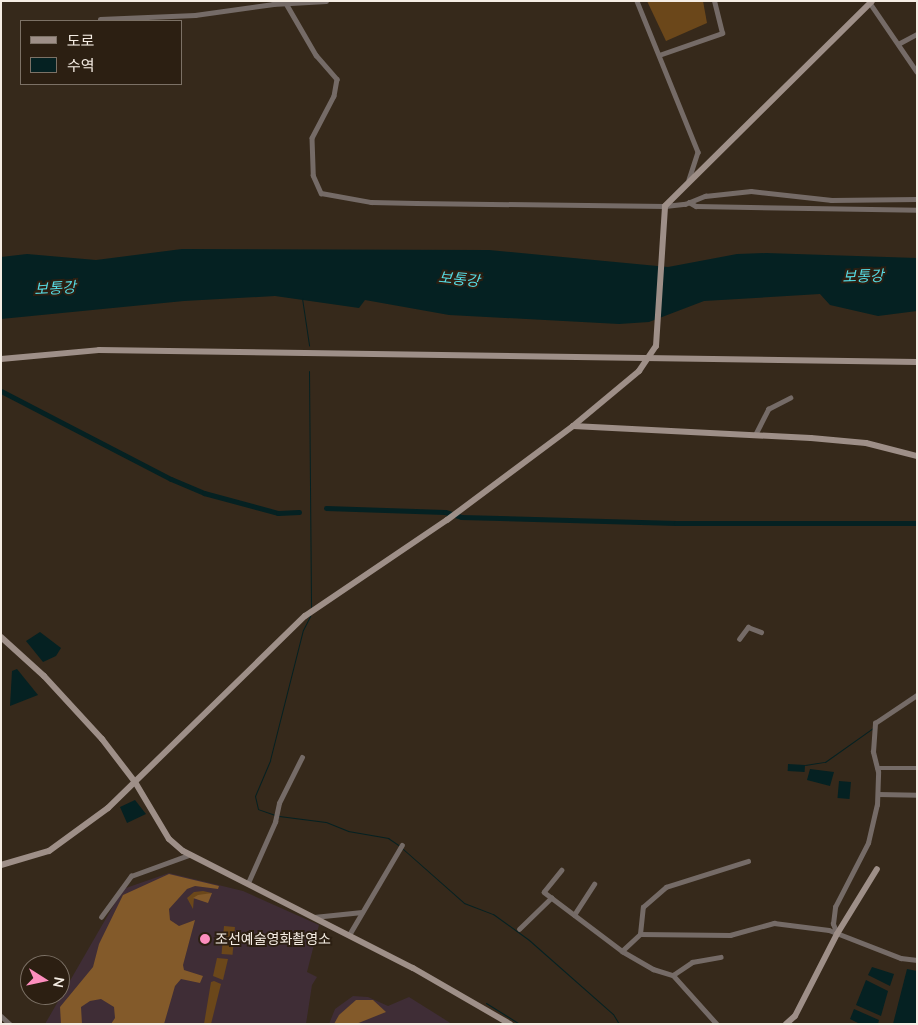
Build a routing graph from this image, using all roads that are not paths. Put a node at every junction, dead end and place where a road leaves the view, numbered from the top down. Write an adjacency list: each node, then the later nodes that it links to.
1 (326, 1): 5 (street)
2 (637, 1): 9 (street)
3 (714, 1): 9 (street)
4 (871, 2): 8 (street); 11 (main road)
5 (287, 5): 6 (street); 14 (street)
6 (100, 19)
7 (917, 34): 8 (street)
8 (898, 44): 10 (street)
9 (659, 55): 11 (street)
10 (917, 72)
11 (689, 180): 14 (main road)
12 (917, 199): 13 (street)
13 (689, 202): 14 (street); 15 (street)
14 (665, 206): 16 (main road)
15 (917, 210)
16 (650, 358): 17 (main road); 18 (main road); 20 (main road)
17 (1, 359)
18 (917, 362)
19 (790, 398): 21 (street)
20 (573, 426): 21 (main road); 30 (main road)
21 (755, 435): 22 (main road)
22 (917, 456)
23 (761, 632): 25 (street)
24 (1, 637): 30 (main road)
25 (739, 639)
26 (917, 695): 28 (street)
27 (302, 757): 39 (street)
28 (877, 768): 29 (street); 31 (street)
29 (917, 768)
30 (135, 782): 34 (main road); 36 (main road)
31 (878, 794): 32 (street); 48 (street)
32 (917, 795)
33 (402, 845): 42 (street)
34 (189, 854): 39 (main road); 44 (street)
35 (748, 861): 47 (street)
36 (1, 865)
37 (877, 869): 48 (main road)
38 (562, 870): 41 (street)
39 (248, 884): 45 (main road)
40 (594, 884): 43 (street)
41 (551, 898): 43 (street); 46 (street)
42 (362, 912): 45 (street); 49 (street)
43 (574, 915): 50 (street)
44 (101, 917)
45 (314, 917): 49 (main road)
46 (519, 928)
47 (640, 934): 48 (street); 50 (street)
48 (837, 934): 52 (street); 58 (main road)
49 (349, 935): 56 (main road)
50 (622, 951): 53 (street)
51 (721, 958): 53 (street)
52 (917, 960)
53 (673, 975): 57 (street)
54 (1, 1016): 55 (street)
55 (10, 1024)
56 (510, 1024)
57 (717, 1024)
58 (786, 1024)

